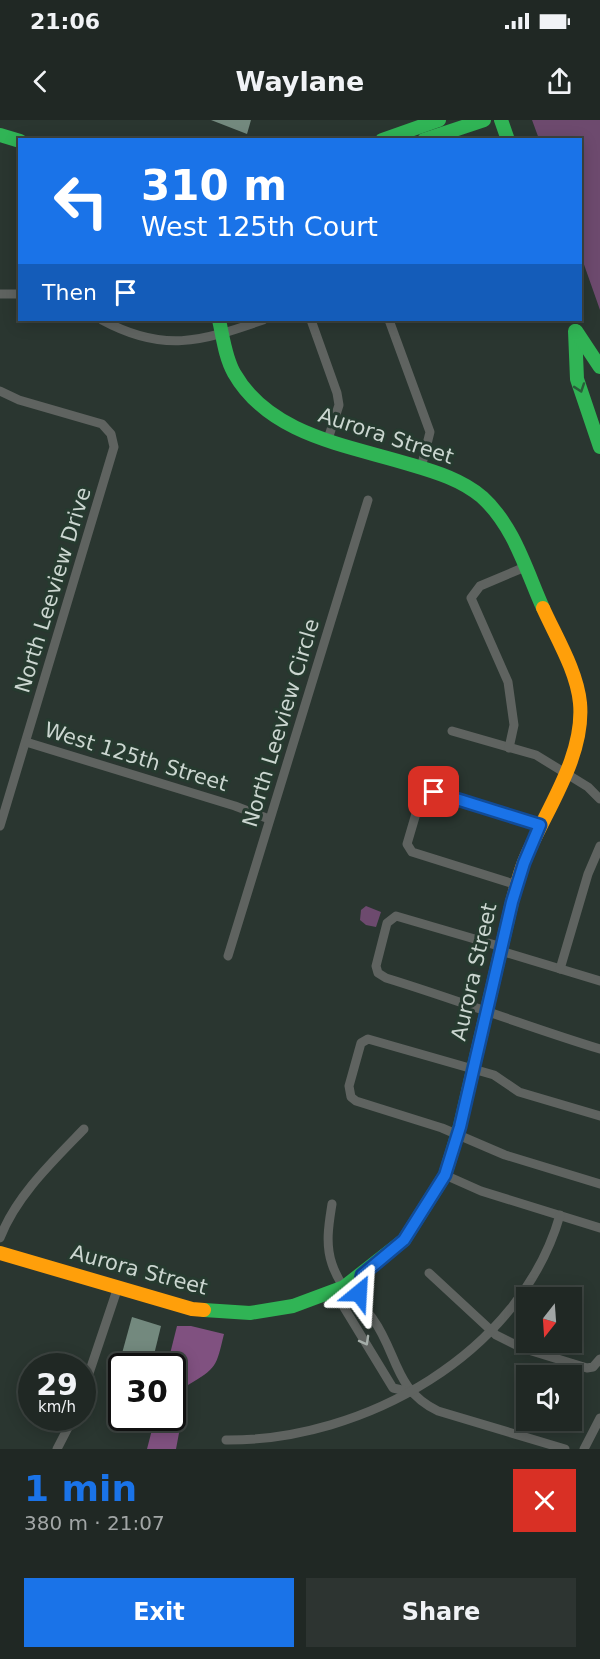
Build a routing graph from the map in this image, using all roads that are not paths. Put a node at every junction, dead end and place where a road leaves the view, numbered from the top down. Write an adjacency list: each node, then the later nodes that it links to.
1 (439, 120): 5 (main road)
2 (484, 120): 6 (main road)
3 (501, 120): 7 (main road)
4 (0, 135): 8 (main road)
5 (388, 138)
6 (430, 138)
7 (507, 138)
8 (18, 140)
9 (0, 294): 10 (street)
10 (18, 294)
11 (104, 321): 17 (street)
12 (219, 321): 17 (main road, Aurora Street)
13 (260, 321): 17 (street)
14 (311, 321): 20 (street)
15 (389, 321): 22 (street)
16 (573, 325): 18 (main road); 21 (main road, one-way to 21)
17 (222, 334): 20 (main road, Aurora Street)
18 (600, 367)
19 (0, 391): 26 (street, North Leeview Drive)
20 (328, 439): 22 (main road, Aurora Street)
21 (600, 447)
22 (421, 468): 24 (main road, Aurora Street)
23 (368, 500): 30 (street, North Leeview Circle)
24 (525, 567): 27 (street); 28 (main road, Aurora Street)
25 (452, 731): 27 (street)
26 (26, 742): 30 (street, West 125th Street); 31 (street, North Leeview Drive)
27 (509, 748): 28 (street)
28 (564, 774): 29 (street); 32 (main road, Aurora Street)
29 (600, 799)
30 (269, 819): 36 (street, North Leeview Circle)
31 (0, 825)
32 (540, 825): 34 (main road, Aurora Street); 34 (street)
33 (600, 846): 37 (street)
34 (517, 885): 35 (main road, Aurora Street)
35 (501, 949): 37 (street); 39 (main road, Aurora Street); 39 (street)
36 (228, 956)
37 (560, 969): 38 (street)
38 (600, 981)
39 (487, 1009): 40 (street); 41 (main road, Aurora Street)
40 (600, 1049)
41 (473, 1069): 42 (street); 44 (main road, Aurora Street); 44 (street)
42 (600, 1116)
43 (84, 1129): 50 (street)
44 (458, 1134): 45 (main road, Aurora Street); 46 (street)
45 (445, 1175): 48 (street); 53 (main road, Aurora Street)
46 (600, 1184)
47 (332, 1204): 55 (street)
48 (560, 1215): 49 (street); 57 (street)
49 (600, 1228)
50 (0, 1238)
51 (0, 1253): 54 (main road, Aurora Street)
52 (429, 1273): 57 (street)
53 (362, 1275): 55 (main road, Aurora Street); 56 (street)
54 (118, 1287): 55 (main road, Aurora Street); 58 (street)
55 (339, 1289): 56 (street); 60 (street, one-way to 60)
56 (366, 1310): 60 (street)
57 (490, 1329): 59 (street); 60 (street)
58 (96, 1353)
59 (600, 1359)
60 (411, 1392): 63 (street); 65 (street)
61 (600, 1418): 66 (street)
62 (66, 1431): 64 (street)
63 (226, 1440)
64 (57, 1449)
65 (565, 1449)
66 (584, 1449)

